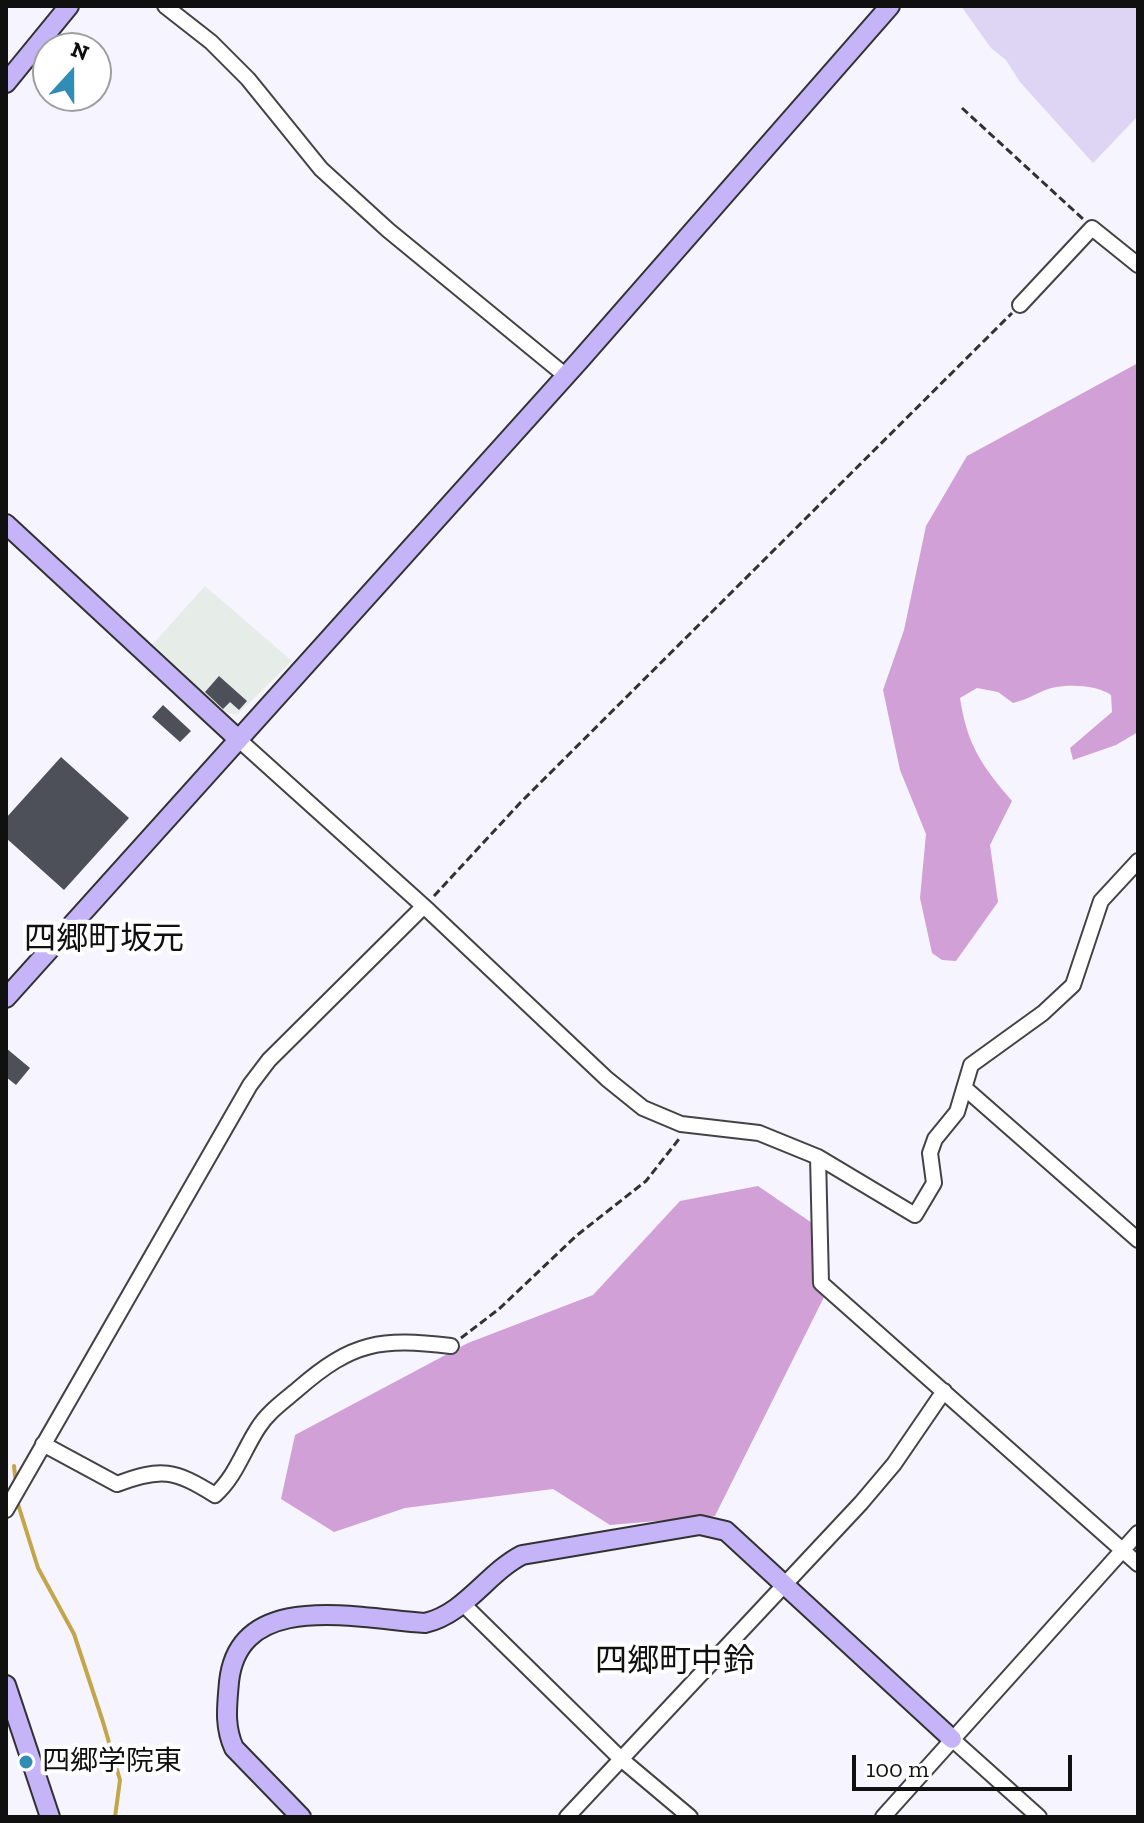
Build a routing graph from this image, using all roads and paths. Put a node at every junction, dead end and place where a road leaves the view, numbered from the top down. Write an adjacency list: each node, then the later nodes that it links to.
1 (69, 6): 4 (street)
2 (165, 6): 9 (street)
3 (881, 10): 9 (street)
4 (6, 83)
5 (962, 108): 6 (path)
6 (1092, 228): 7 (street); 8 (street)
7 (1138, 265)
8 (1020, 305): 13 (path)
9 (566, 376): 11 (street)
10 (6, 524): 11 (street)
11 (238, 739): 13 (street); 14 (street)
12 (1138, 861): 15 (street)
13 (423, 907): 16 (street); 21 (street)
14 (6, 998)
15 (967, 1090): 17 (street); 18 (street)
16 (690, 1126): 17 (street); 19 (path)
17 (818, 1157): 20 (street)
18 (1138, 1240)
19 (451, 1346): 21 (street)
20 (944, 1391): 24 (street); 26 (street)
21 (43, 1444): 22 (street)
22 (6, 1510)
23 (1138, 1533): 24 (street)
24 (1122, 1549): 25 (street); 29 (street)
25 (1138, 1564)
26 (786, 1585): 27 (street); 29 (street); 30 (street)
27 (462, 1603): 30 (street); 32 (street)
28 (6, 1685): 31 (street)
29 (952, 1739): 35 (street); 36 (street)
30 (621, 1759): 33 (street); 34 (street)
31 (50, 1817)
32 (301, 1817)
33 (567, 1817)
34 (690, 1817)
35 (883, 1817)
36 (1039, 1817)

